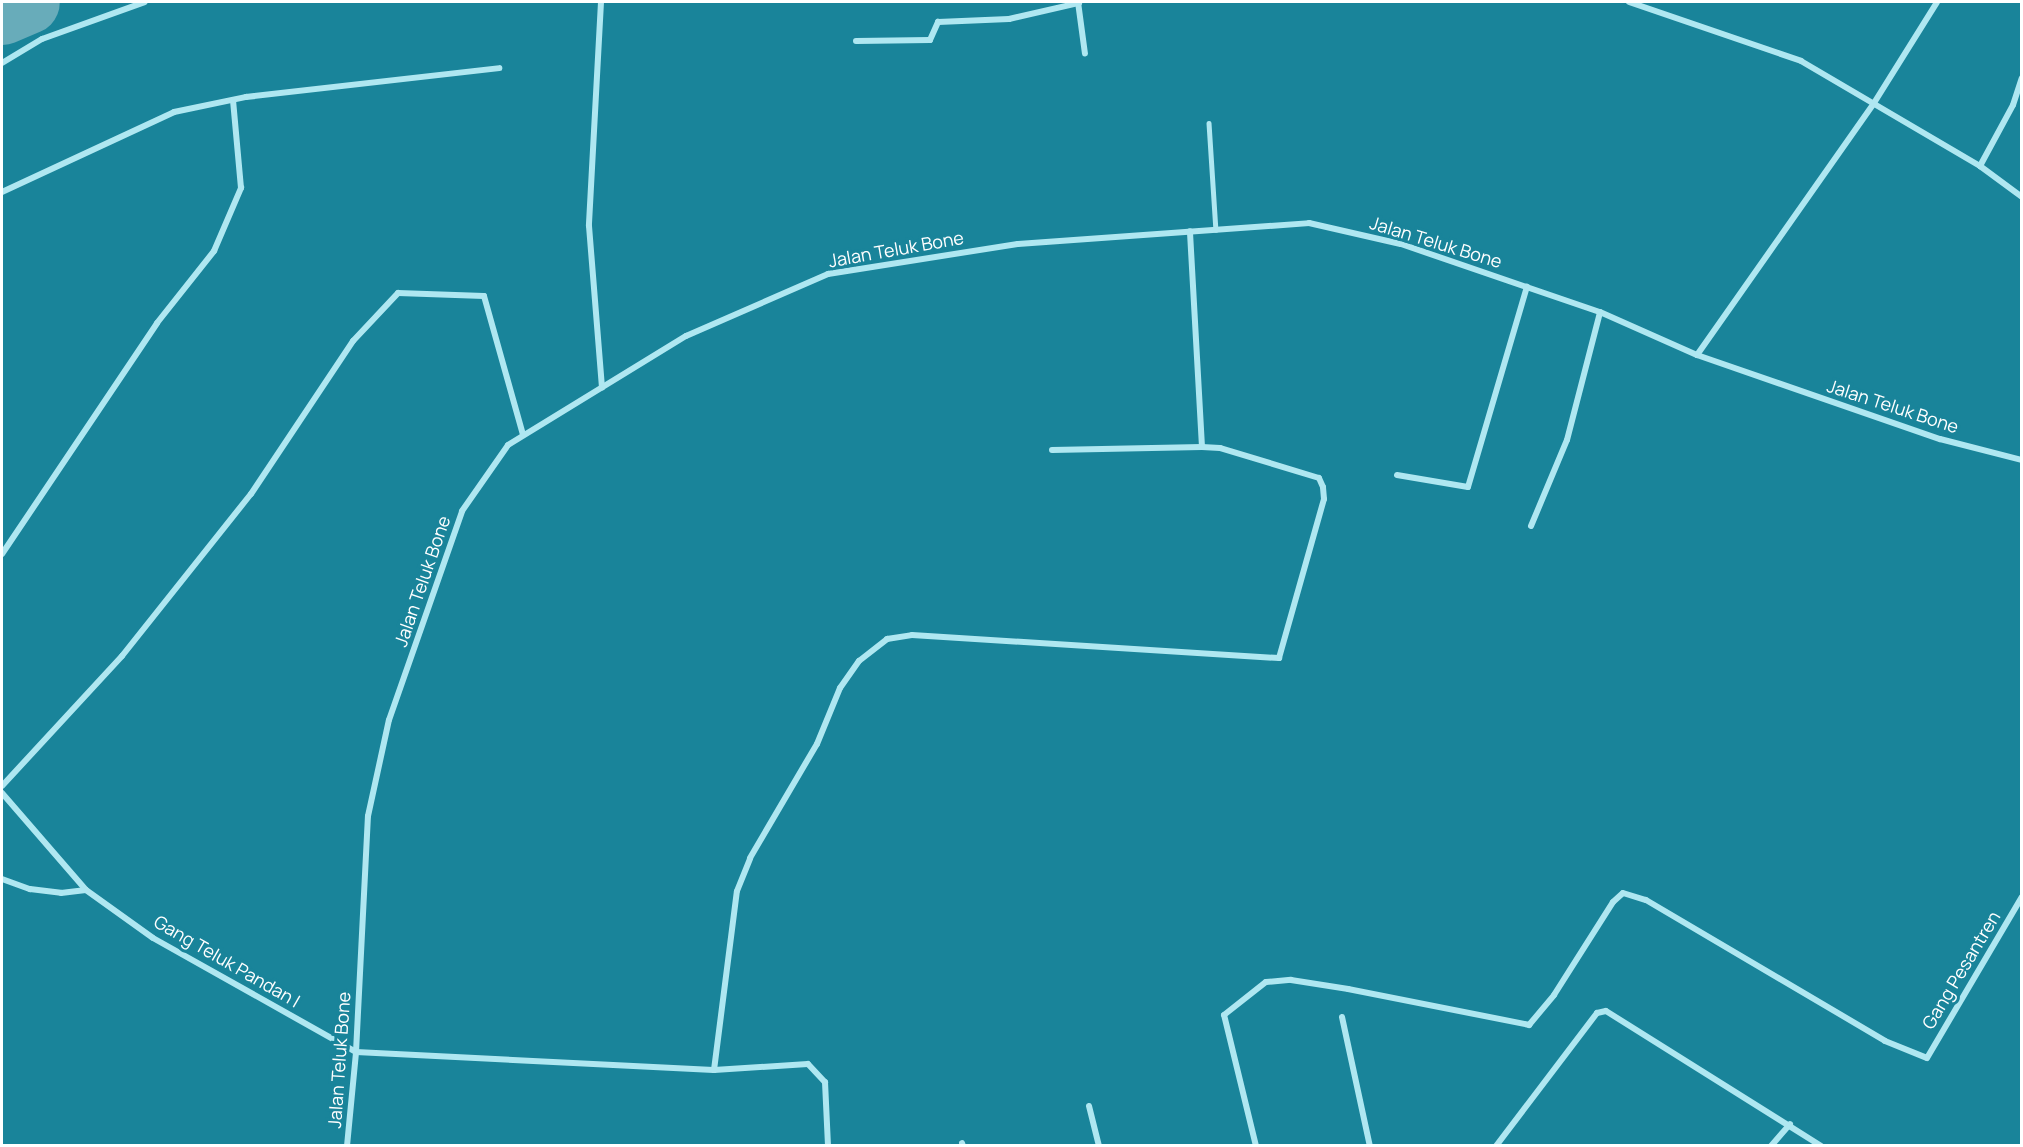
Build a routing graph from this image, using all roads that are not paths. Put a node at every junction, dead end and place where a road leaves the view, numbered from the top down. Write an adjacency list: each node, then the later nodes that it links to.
1 (145, 2): 8 (street)
2 (601, 2): 22 (street)
3 (1078, 2): 6 (street); 7 (street)
4 (1629, 2): 12 (street)
5 (1937, 2): 12 (street)
6 (856, 41)
7 (1085, 54)
8 (2, 63)
9 (499, 68): 11 (street)
10 (2022, 78): 14 (street)
11 (233, 100): 15 (street); 29 (street)
12 (1874, 103): 14 (street); 21 (street)
13 (1209, 123): 17 (lane)
14 (1980, 166): 16 (street)
15 (2, 192)
16 (2022, 197)
17 (1215, 230): 18 (street, Jalan Teluk Bone); 19 (street, Jalan Teluk Bone)
18 (1190, 231): 22 (street, Jalan Teluk Bone); 24 (street)
19 (1527, 287): 20 (street, Jalan Teluk Bone); 27 (street)
20 (1600, 312): 21 (street, Jalan Teluk Bone); 28 (street)
21 (1697, 355): 26 (street, Jalan Teluk Bone)
22 (602, 387): 23 (street, Jalan Teluk Bone)
23 (523, 435): 30 (street); 36 (street, Jalan Teluk Bone)
24 (1202, 447): 25 (street); 37 (street)
25 (1052, 450)
26 (2022, 460)
27 (1397, 475)
28 (1531, 526)
29 (2, 554)
30 (2, 786)
31 (2, 793): 33 (street, Gang Teluk Pandan I)
32 (2, 879): 33 (street)
33 (86, 890): 36 (street, Gang Teluk Pandan I)
34 (2022, 897): 43 (street, Gang Pesantren)
35 (1342, 1017): 44 (street)
36 (356, 1052): 37 (street); 40 (street, Jalan Teluk Bone)
37 (714, 1070): 41 (street)
38 (1089, 1106): 42 (street)
39 (1790, 1124): 45 (street); 46 (street); 47 (street)
40 (347, 1146)
41 (828, 1146)
42 (1099, 1146)
43 (1256, 1146)
44 (1370, 1146)
45 (1496, 1146)
46 (1771, 1146)
47 (1821, 1146)

